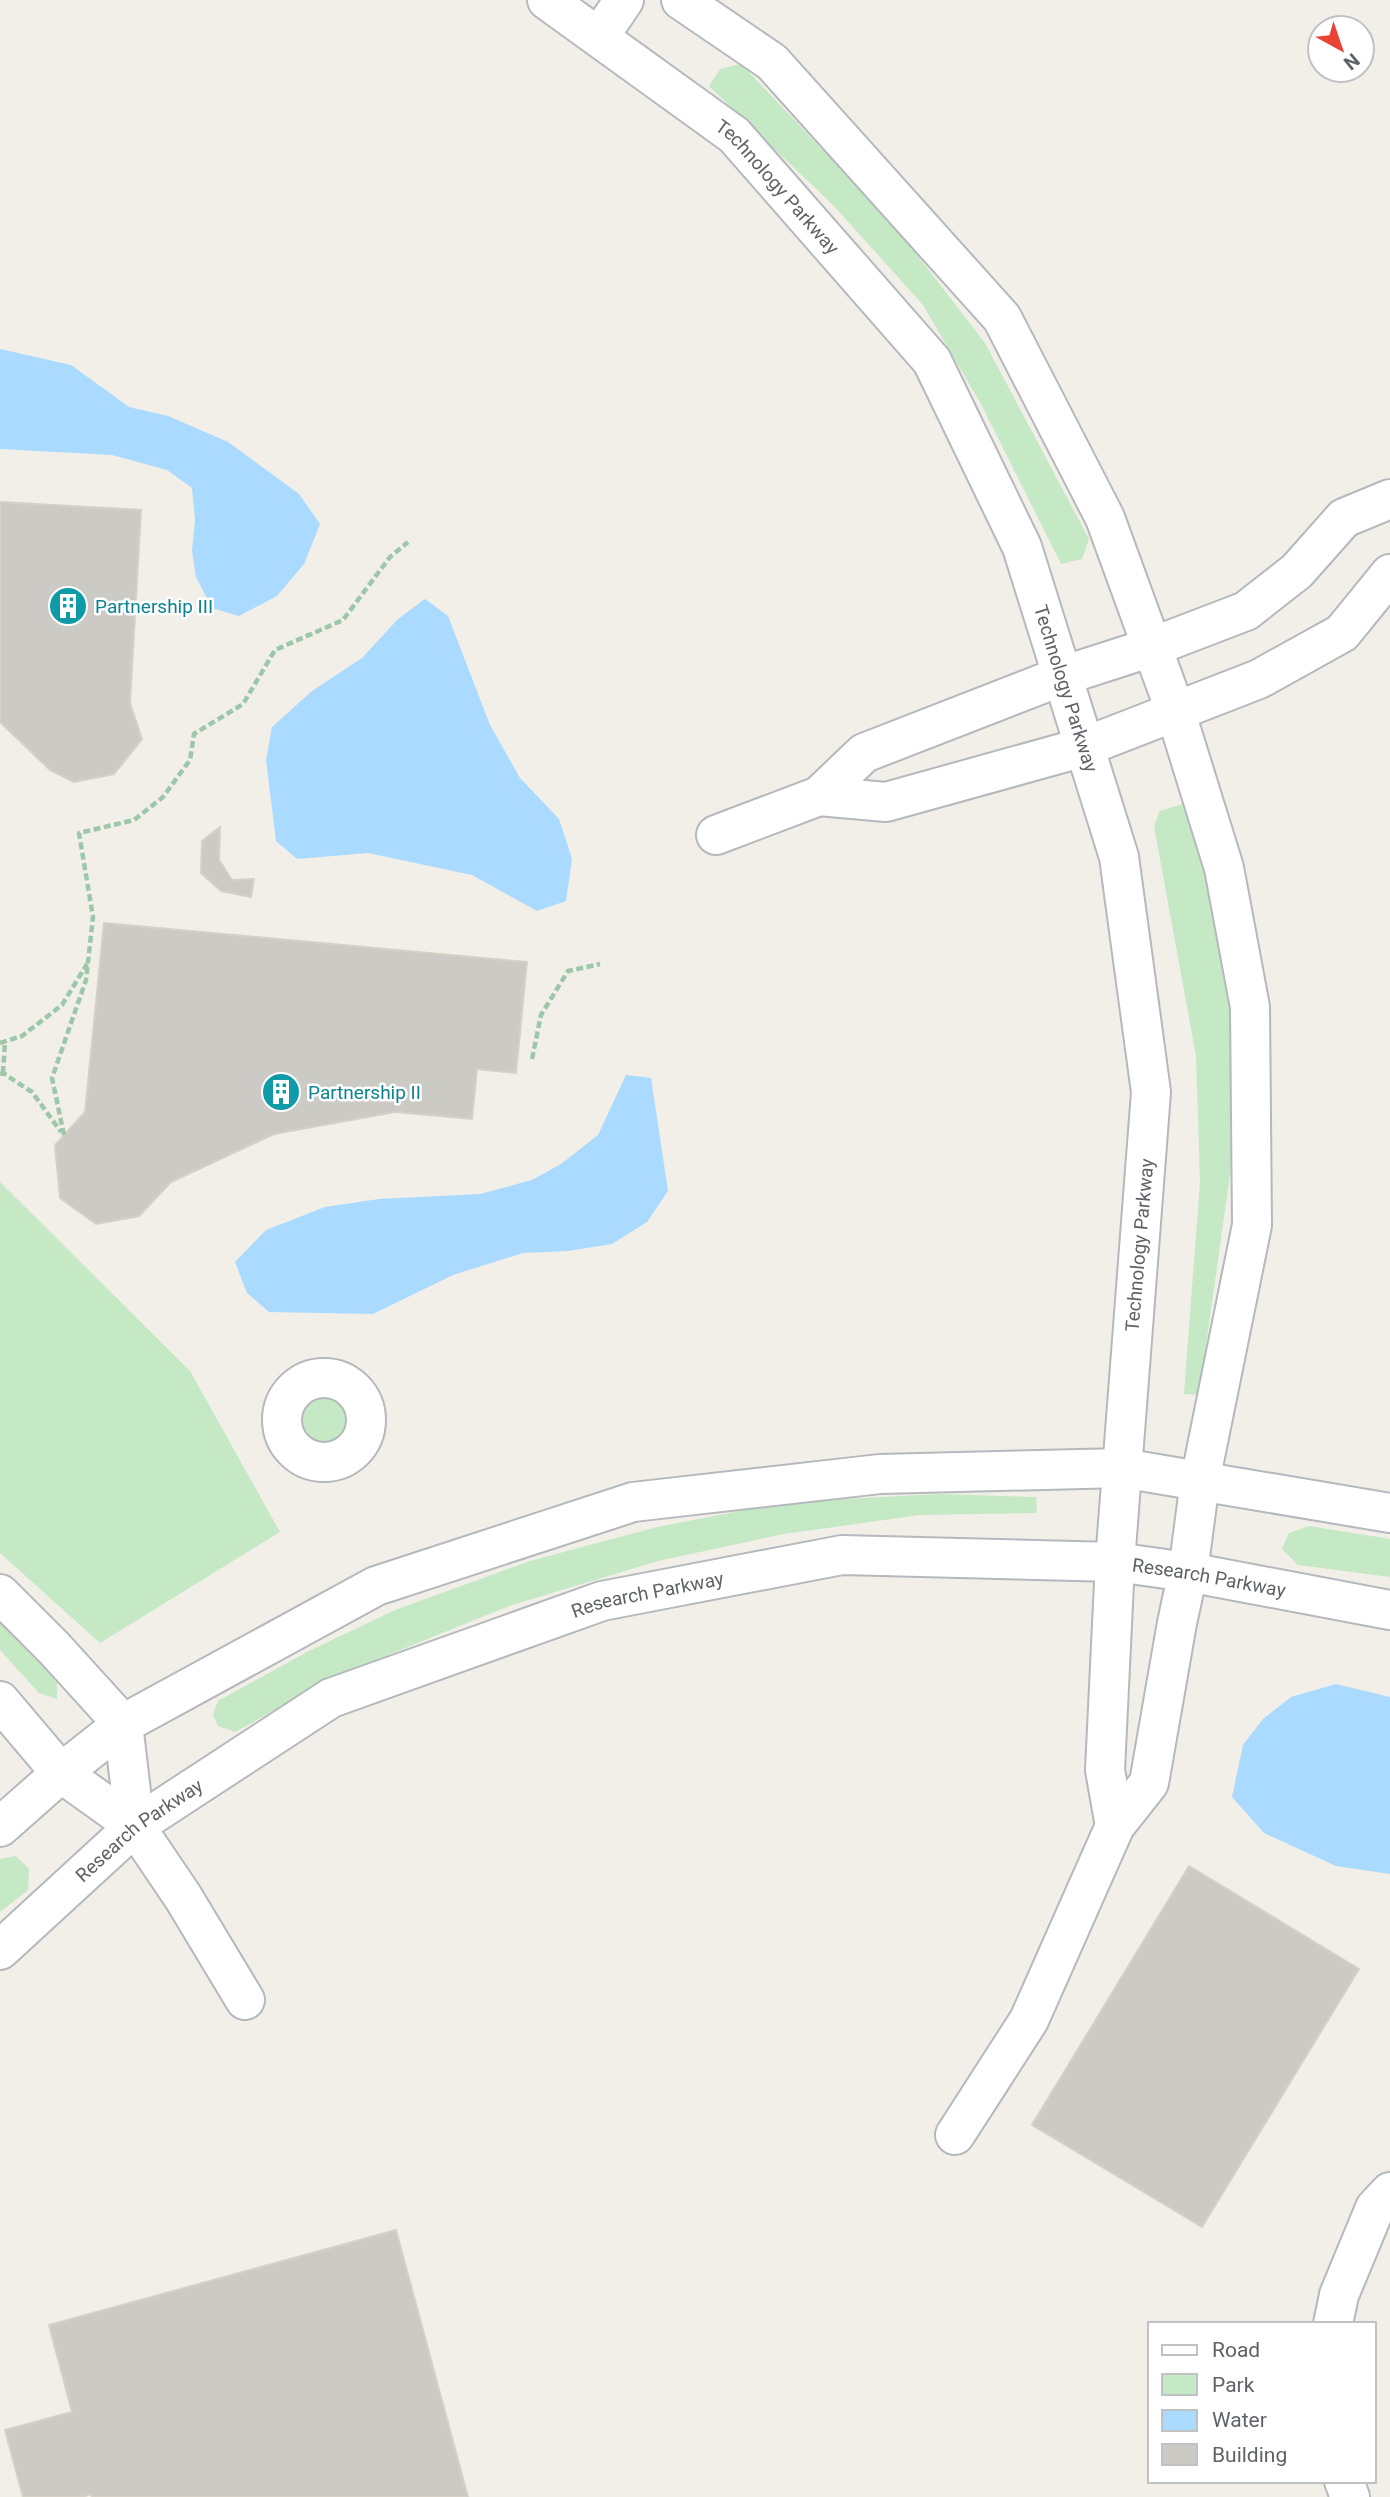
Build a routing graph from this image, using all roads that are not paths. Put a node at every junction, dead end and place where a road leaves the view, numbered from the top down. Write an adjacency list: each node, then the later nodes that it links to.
1 (547, 0): 4 (street, Technology Parkway)
2 (624, 0): 4 (street)
3 (681, 0): 7 (street)
4 (599, 37): 8 (street, Technology Parkway)
5 (1390, 499): 7 (street)
6 (1390, 574): 9 (street)
7 (1152, 648): 8 (street); 9 (street)
8 (1062, 676): 10 (street, Technology Parkway); 11 (street)
9 (1175, 710): 10 (street); 14 (street)
10 (1084, 747): 11 (street); 13 (street, Technology Parkway)
11 (819, 796): 12 (street)
12 (716, 835)
13 (1122, 1468): 14 (street); 16 (street, Technology Parkway); 21 (street)
14 (1200, 1481): 15 (street); 17 (street)
15 (1390, 1513)
16 (1115, 1562): 17 (street, Research Parkway); 23 (street, Research Parkway); 24 (street, Technology Parkway)
17 (1188, 1572): 19 (street, Research Parkway); 24 (street)
18 (0, 1594): 21 (street)
19 (1390, 1610)
20 (0, 1701): 22 (street)
21 (123, 1724): 22 (street); 23 (street)
22 (61, 1773): 23 (street); 25 (street)
23 (135, 1826): 26 (street, Research Parkway); 27 (street)
24 (1115, 1826): 28 (street)
25 (0, 1827)
26 (0, 1950)
27 (245, 2000)
28 (955, 2135)
29 (1390, 2192): 30 (street)
30 (1333, 2322)

